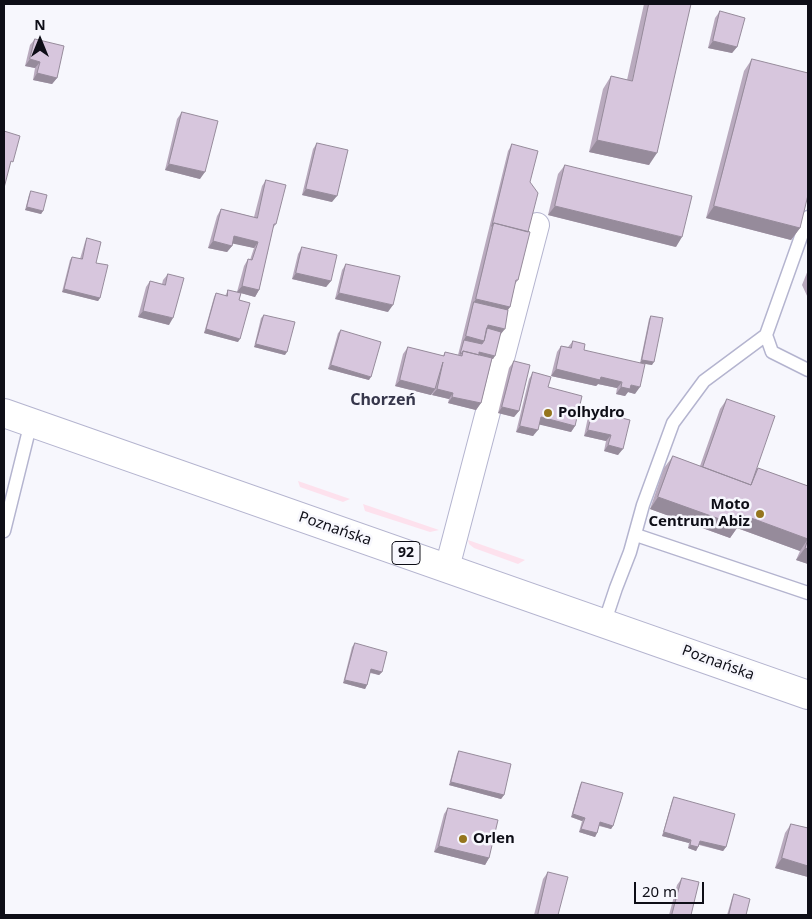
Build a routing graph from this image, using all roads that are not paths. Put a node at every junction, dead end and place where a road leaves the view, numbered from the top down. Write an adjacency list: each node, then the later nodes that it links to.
1 (808, 217): 3 (lane)
2 (537, 225): 9 (street)
3 (766, 335): 4 (lane); 8 (lane)
4 (808, 370)
5 (4, 413): 6 (main road, Poznańska / 92)
6 (31, 422): 7 (lane); 9 (main road, Poznańska / 92)
7 (4, 531)
8 (636, 535): 10 (lane); 11 (lane)
9 (447, 568): 11 (main road, Poznańska / 92)
10 (808, 593)
11 (604, 624): 12 (main road, Poznańska / 92)
12 (808, 695)

